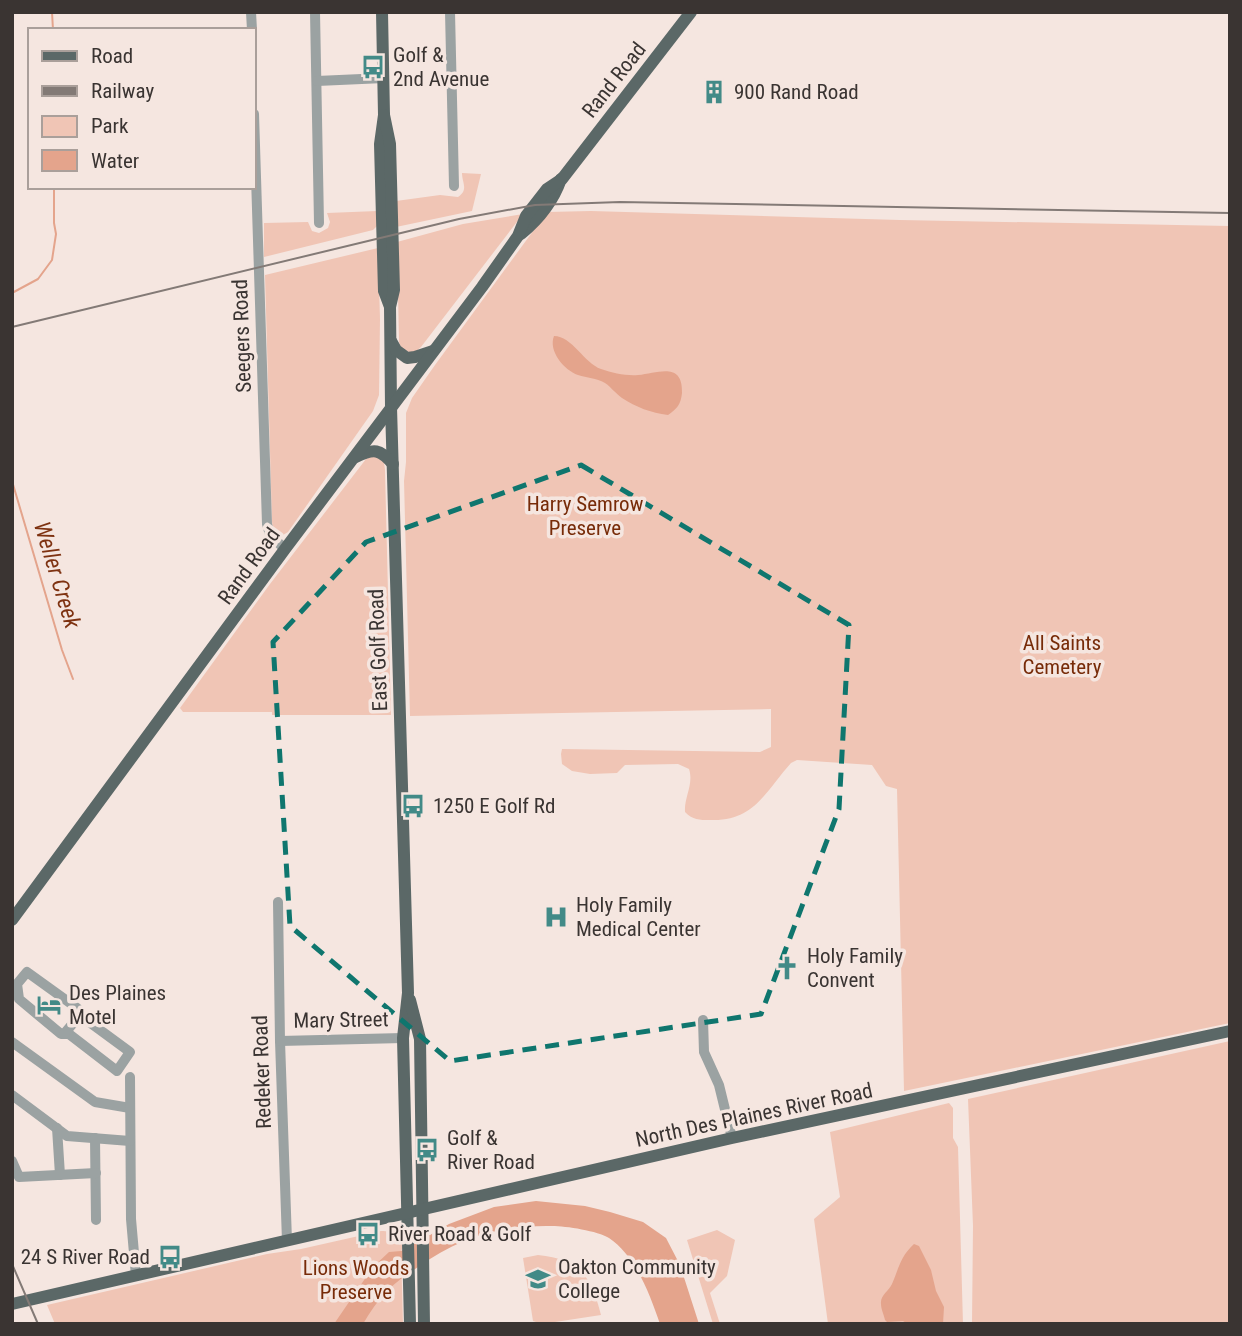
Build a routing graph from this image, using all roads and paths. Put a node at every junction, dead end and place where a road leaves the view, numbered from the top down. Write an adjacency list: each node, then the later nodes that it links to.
1 (314, 12): 6 (street)
2 (382, 12): 5 (main road, East Golf Road)
3 (450, 12): 8 (street)
4 (691, 12): 11 (main road, Rand Road)
5 (384, 78): 6 (street); 10 (main road, East Golf Road)
6 (317, 81): 9 (street)
7 (256, 177): 15 (street, Seegers Road)
8 (454, 187)
9 (319, 223)
10 (390, 341): 11 (main road); 12 (main road, East Golf Road)
11 (434, 351): 12 (main road, Rand Road)
12 (391, 407): 13 (main road, Rand Road); 14 (main road, East Golf Road)
13 (352, 459): 14 (main road); 15 (main road, Rand Road)
14 (393, 464): 19 (main road, East Golf Road)
15 (285, 549): 17 (main road, Rand Road)
16 (278, 902): 25 (street, Redeker Road)
17 (12, 920)
18 (15, 982): 20 (street); 23 (street)
19 (408, 993): 24 (main road, East Golf Road); 37 (main road, East Golf Road)
20 (80, 1014): 23 (street); 23 (street)
21 (703, 1020): 32 (street)
22 (1230, 1031): 32 (main road, North Des Plaines River Road)
23 (64, 1034)
24 (403, 1038): 25 (street, Mary Street); 38 (main road, East Golf Road)
25 (280, 1041): 40 (street, Redeker Road)
26 (12, 1042): 29 (street)
27 (130, 1077): 29 (street)
28 (12, 1095): 30 (street)
29 (130, 1108): 33 (street)
30 (57, 1129): 31 (street); 36 (street)
31 (95, 1138): 33 (street); 35 (street)
32 (732, 1138): 37 (main road, North Des Plaines River Road)
33 (130, 1141): 41 (street)
34 (12, 1161): 36 (street)
35 (96, 1173): 36 (street); 39 (street)
36 (60, 1175)
37 (421, 1210): 38 (main road, North Des Plaines River Road); 44 (main road, East Golf Road)
38 (406, 1214): 40 (main road, North Des Plaines River Road); 43 (main road, East Golf Road)
39 (96, 1220)
40 (287, 1241): 41 (main road, North Des Plaines River Road)
41 (136, 1276): 42 (main road, North Des Plaines River Road)
42 (12, 1304)
43 (410, 1324)
44 (424, 1324)

